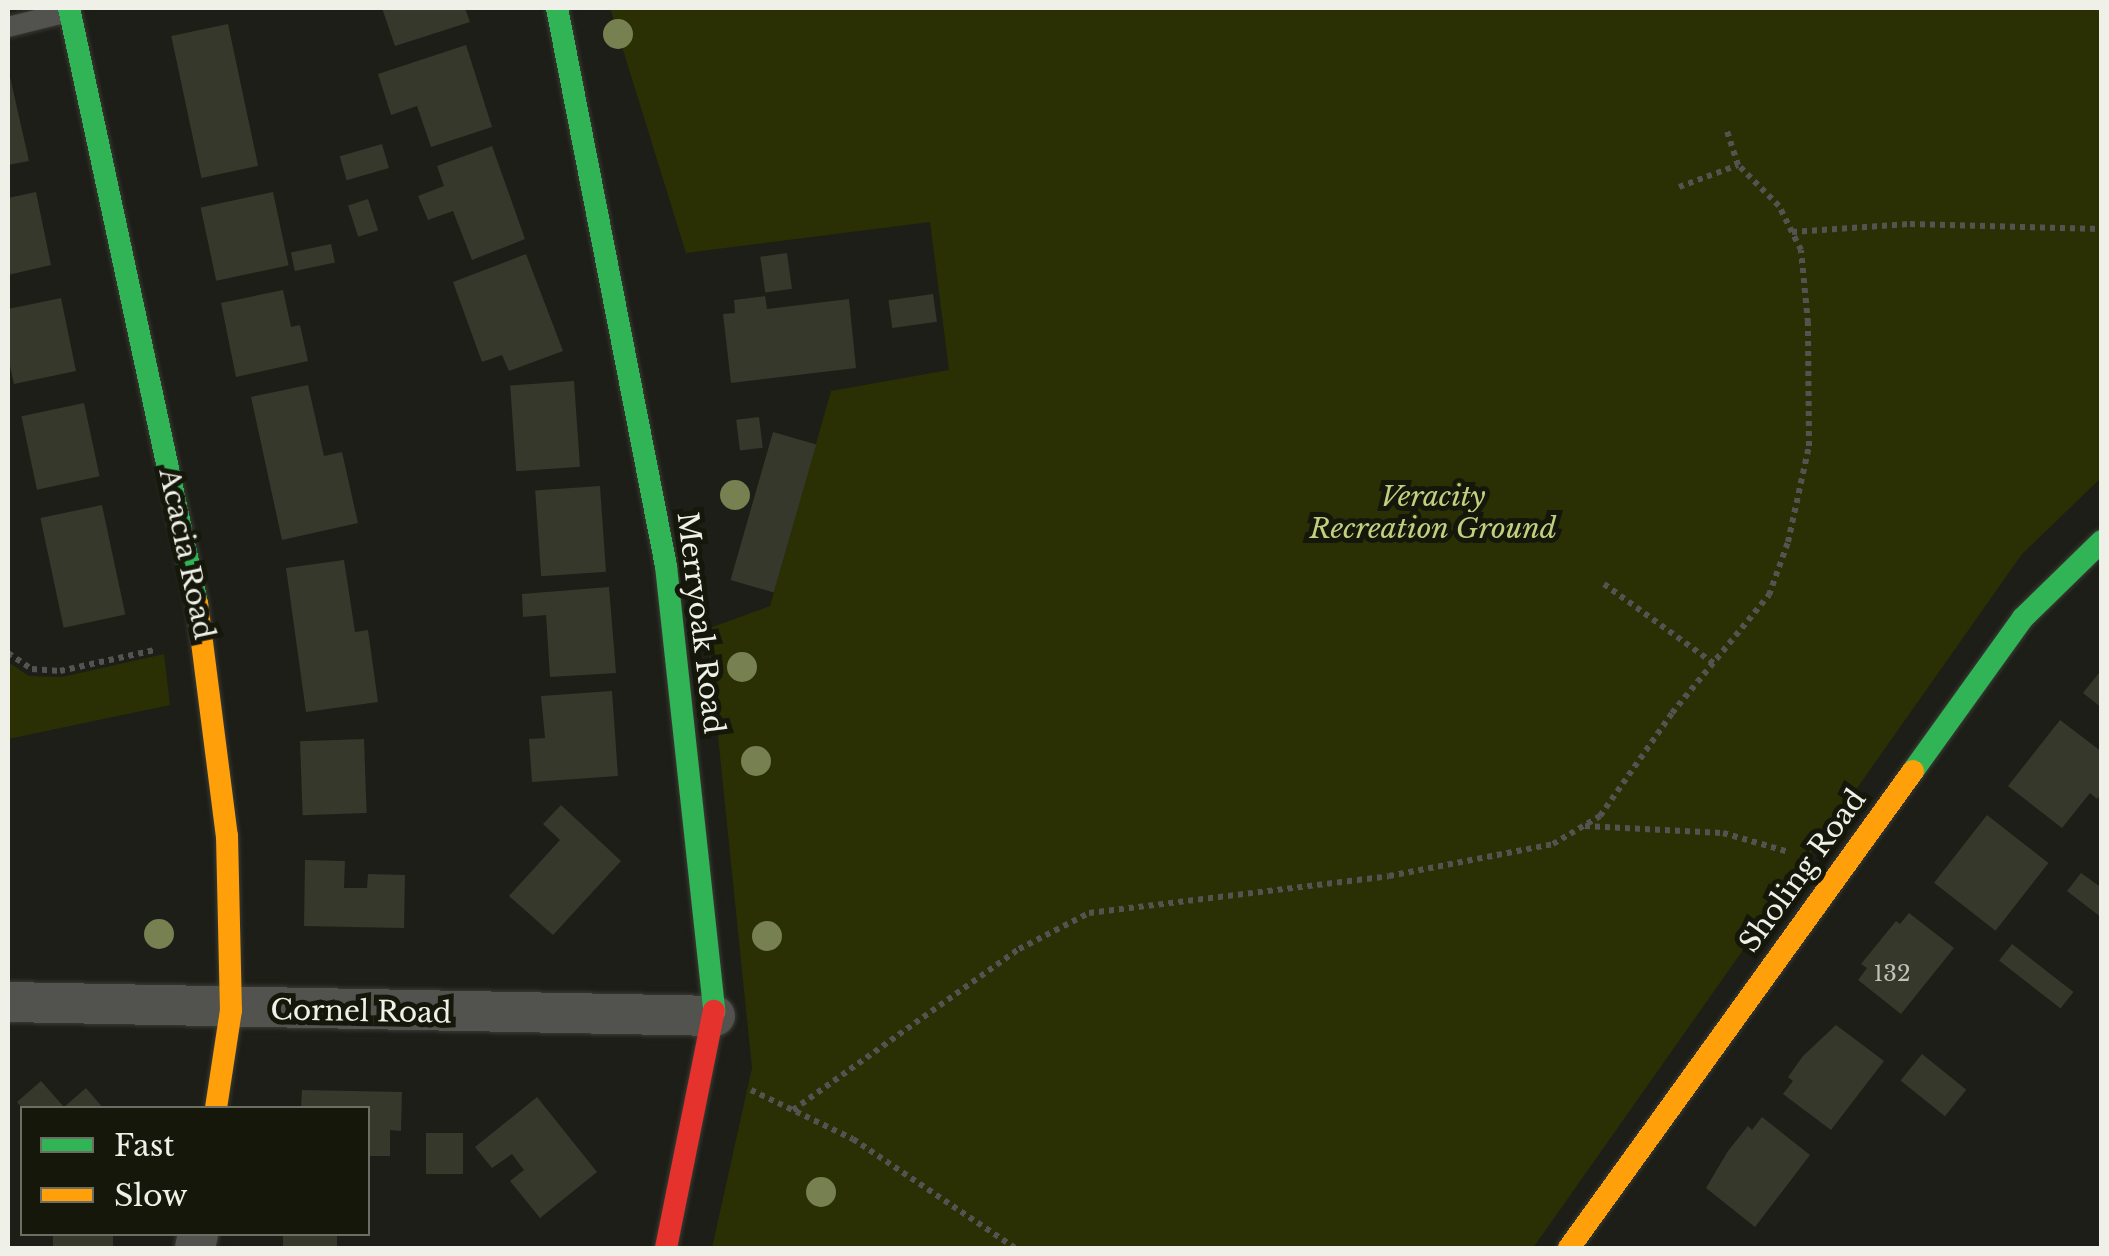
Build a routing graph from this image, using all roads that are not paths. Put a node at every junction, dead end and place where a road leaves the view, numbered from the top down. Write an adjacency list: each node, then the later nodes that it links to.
1 (558, 8): 7 (street, Merryoak Road)
2 (70, 10): 3 (lane); 6 (street, Acacia Road)
3 (8, 27)
4 (2102, 541): 10 (street, Sholing Road)
5 (8, 1002): 6 (street, Cornel Road)
6 (231, 1010): 7 (street, Cornel Road); 8 (street, Acacia Road)
7 (714, 1016): 9 (street, Merryoak Road)
8 (216, 1106)
9 (666, 1248)
10 (1568, 1248)

